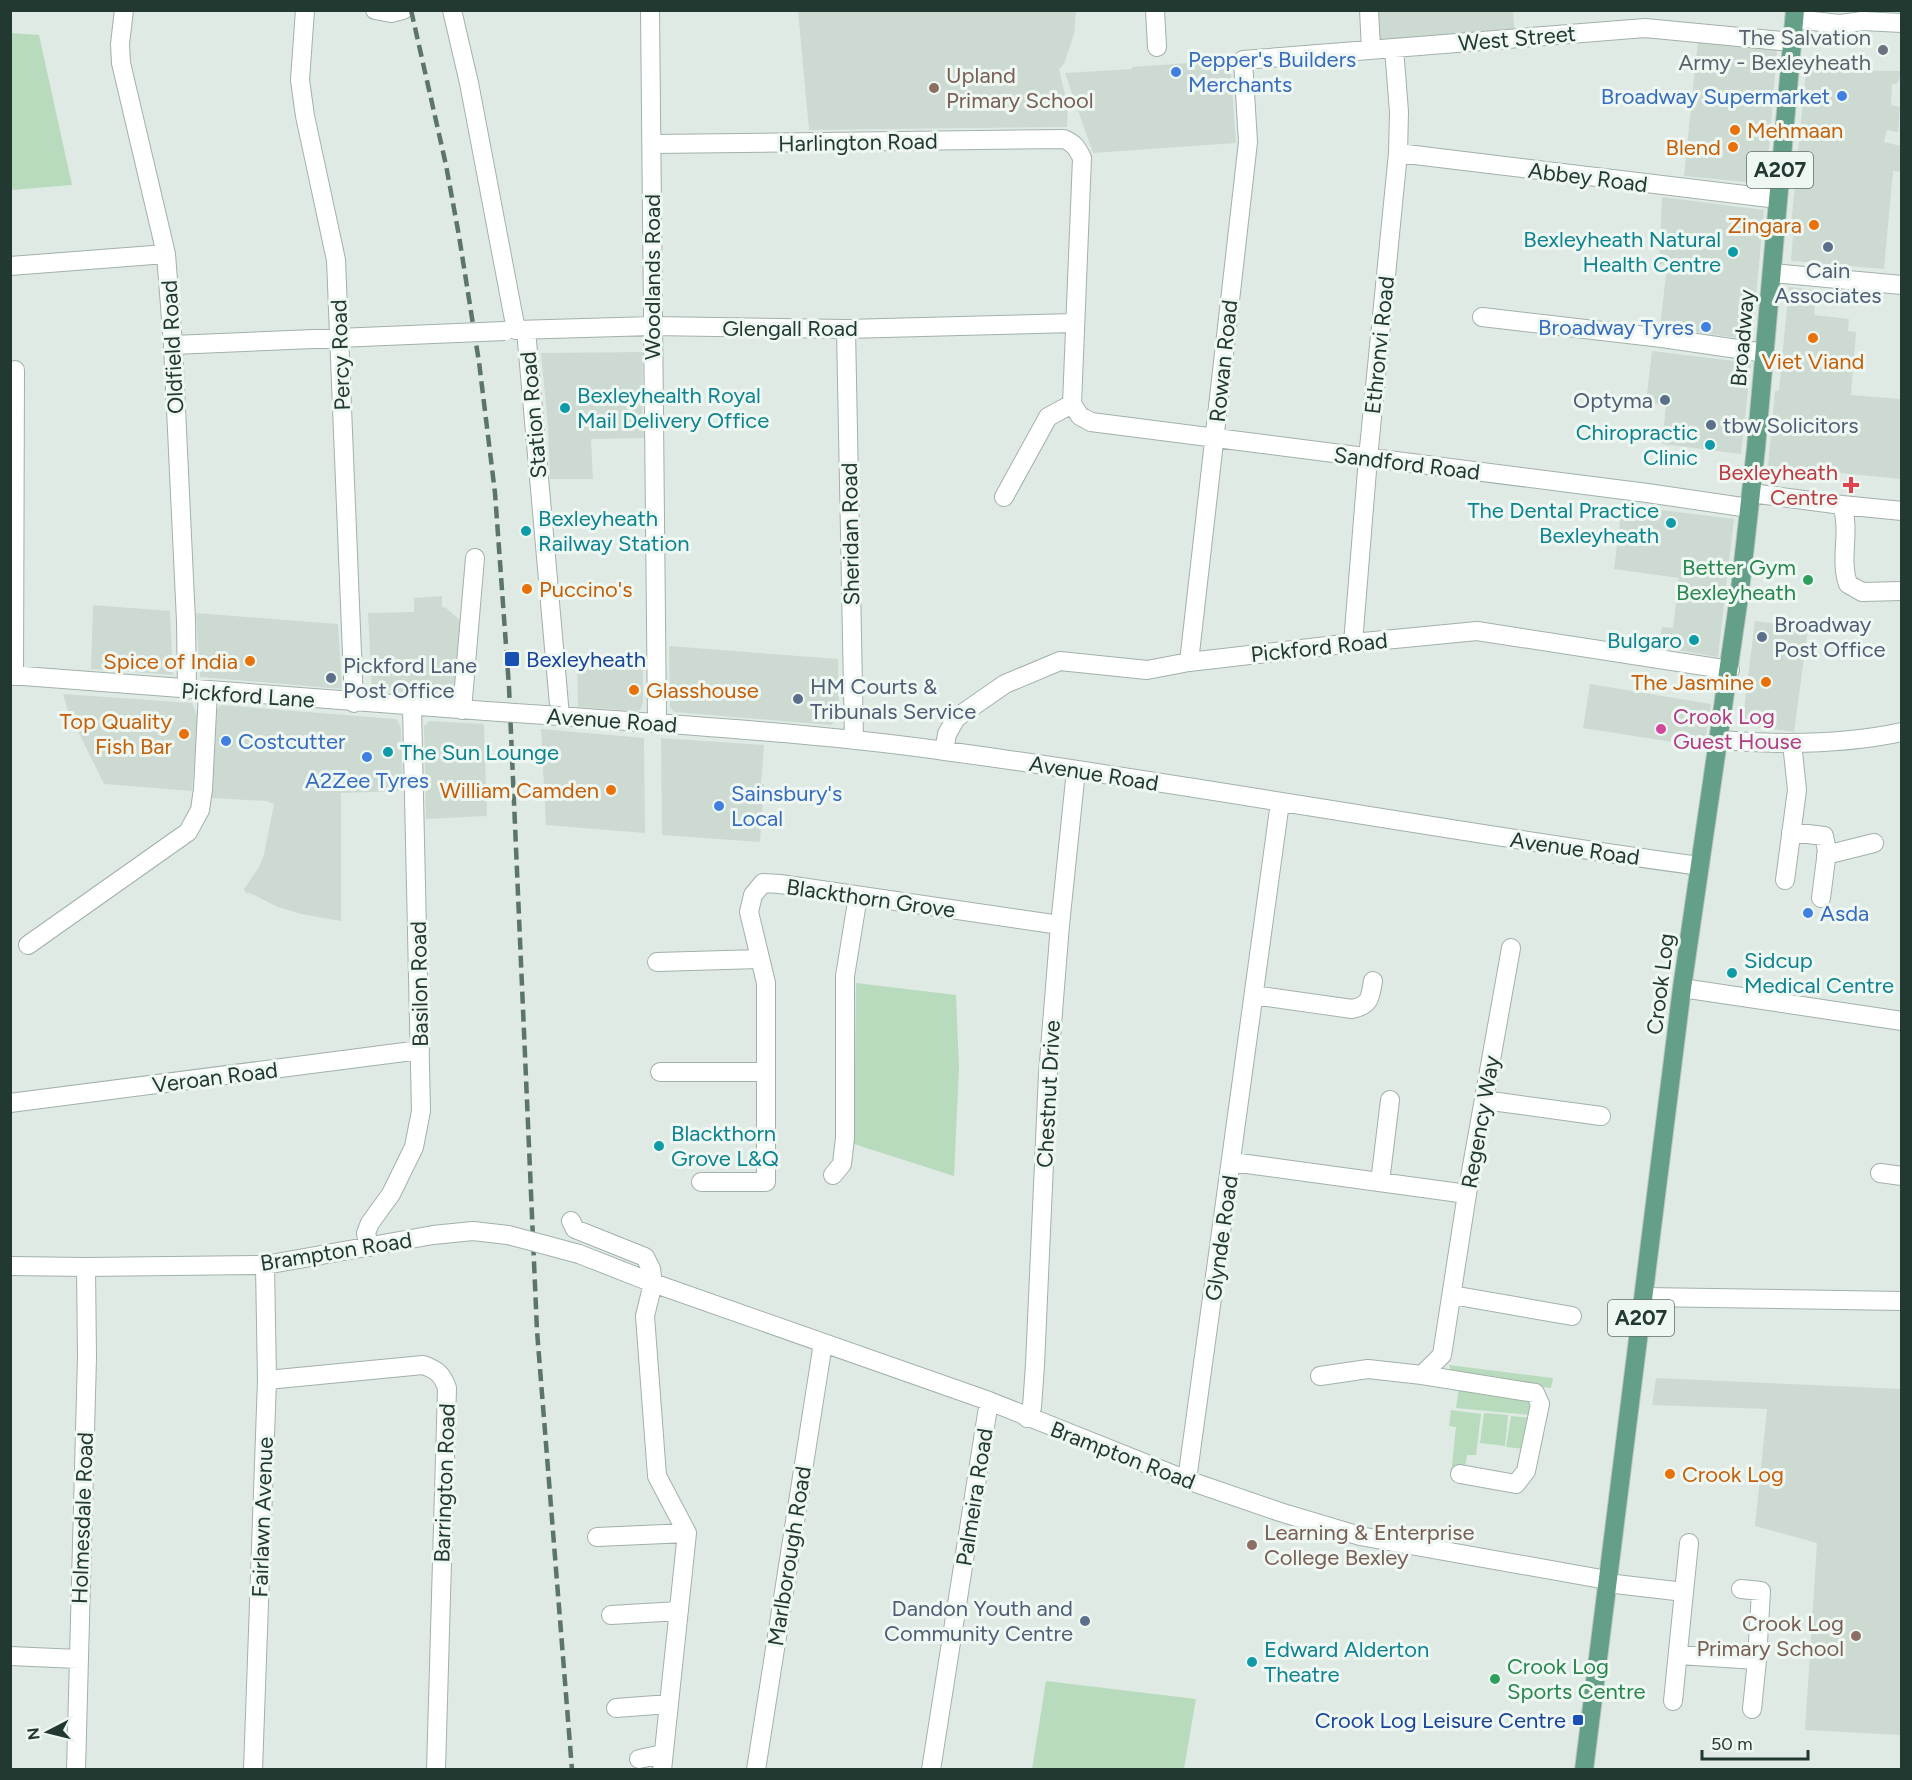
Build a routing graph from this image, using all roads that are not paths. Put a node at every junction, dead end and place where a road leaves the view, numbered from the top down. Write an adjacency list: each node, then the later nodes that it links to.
1 (124, 10): 17 (street, Oldfield Road)
2 (305, 10): 26 (street, Percy Road)
3 (452, 10): 25 (street, Station Road)
4 (650, 10): 14 (street, Woodlands Road)
5 (1155, 10): 10 (street)
6 (1369, 10): 12 (street)
7 (1794, 15): 8 (street); 9 (main road, Broadway / A207)
8 (1902, 23)
9 (1792, 42): 11 (street, West Street); 16 (main road, Broadway / A207)
10 (1157, 47)
11 (1394, 48): 12 (street, West Street); 15 (street, Ethronvi Road)
12 (1371, 49): 13 (street, West Street)
13 (1243, 60): 31 (street, Rowan Road)
14 (652, 144): 22 (street, Harlington Road); 23 (street, Woodlands Road)
15 (1398, 153): 16 (street, Abbey Road); 32 (street, Ethronvi Road)
16 (1778, 199): 19 (main road, Broadway / A207)
17 (166, 254): 18 (street); 27 (street, Oldfield Road)
18 (10, 266)
19 (1772, 273): 20 (street); 28 (main road, Broadway / A207)
20 (1902, 285)
21 (1482, 317): 28 (street)
22 (1075, 323): 24 (street, Glengall Road); 30 (street)
23 (652, 326): 24 (street, Glengall Road); 25 (street, Glengall Road); 50 (street, Woodlands Road)
24 (846, 329): 52 (street, Sheridan Road)
25 (516, 330): 26 (street, Glengall Road, bridge); 49 (street, Station Road)
26 (339, 337): 27 (street, Glengall Road); 45 (street, Percy Road)
27 (173, 345): 43 (street, Oldfield Road)
28 (1765, 353): 34 (main road, Broadway / A207)
29 (15, 370): 42 (street)
30 (1072, 404): 31 (street, Sandford Road); 33 (street)
31 (1215, 438): 32 (street, Sandford Road); 40 (street, Rowan Road)
32 (1368, 458): 34 (street, Sandford Road); 39 (street, Ethronvi Road)
33 (1004, 497)
34 (1750, 501): 35 (street, Sandford Road); 41 (main road, Broadway / A207)
35 (1842, 505): 36 (street, Sandford Road); 38 (street)
36 (1902, 511)
37 (475, 558): 47 (street)
38 (1902, 591)
39 (1353, 643): 40 (street, Pickford Road); 41 (street, Pickford Road)
40 (1189, 662): 55 (street, Pickford Road)
41 (1730, 670): 53 (main road, Crook Log / A207)
42 (12, 675): 43 (street, Pickford Lane)
43 (187, 690): 44 (street, Pickford Lane)
44 (208, 692): 45 (street, Pickford Lane); 66 (street)
45 (354, 703): 46 (street, Pickford Lane)
46 (412, 707): 47 (street, Pickford Lane); 74 (street, Basilon Road)
47 (462, 710): 48 (street, Pickford Lane)
48 (486, 711): 49 (street, Avenue Road, bridge)
49 (560, 716): 50 (street, Avenue Road)
50 (657, 723): 52 (street, Avenue Road)
51 (1902, 732): 54 (street)
52 (854, 740): 55 (street, Avenue Road)
53 (1720, 740): 54 (street); 61 (main road, Crook Log / A207)
54 (1792, 743): 58 (street)
55 (944, 751): 56 (street, Avenue Road)
56 (1076, 770): 57 (street, Avenue Road); 65 (street, Chestnut Drive)
57 (1280, 802): 61 (street, Avenue Road); 72 (street, Glynde Road)
58 (1791, 832): 60 (street); 62 (street)
59 (1874, 843): 60 (street)
60 (1826, 855): 64 (street)
61 (1700, 866): 71 (main road, Crook Log / A207)
62 (1785, 880)
63 (858, 896): 65 (street, Blackthorn Grove); 68 (street, Blackthorn Grove); 83 (street)
64 (1821, 897)
65 (1060, 925): 103 (street, Chestnut Drive)
66 (28, 945)
67 (1510, 948): 78 (street, Regency Way)
68 (759, 959): 69 (street); 75 (street, Blackthorn Grove)
69 (657, 962)
70 (1372, 981): 72 (street)
71 (1682, 988): 73 (street); 95 (main road, Crook Log / A207)
72 (1254, 995): 81 (street, Glynde Road)
73 (1902, 1021)
74 (420, 1050): 79 (street, Veroan Road); 89 (street, Basilon Road)
75 (766, 1071): 76 (street); 85 (street, Blackthorn Grove)
76 (660, 1072)
77 (1390, 1100): 86 (street)
78 (1484, 1100): 80 (street); 87 (street, Regency Way)
79 (10, 1103)
80 (1601, 1116)
81 (1232, 1162): 86 (street); 105 (street, Glynde Road)
82 (1880, 1173): 84 (street)
83 (833, 1175)
84 (1902, 1176)
85 (701, 1182)
86 (1380, 1182): 87 (street)
87 (1467, 1194): 94 (street, Regency Way)
88 (571, 1221): 93 (street)
89 (369, 1247): 90 (street, Brampton Road); 93 (street, Brampton Road, bridge)
90 (265, 1265): 92 (street, Brampton Road); 101 (street, Fairlawn Avenue)
91 (10, 1266): 92 (street, Brampton Road)
92 (86, 1267): 116 (street, Holmesdale Road)
93 (652, 1283): 98 (street, Brampton Road); 106 (street)
94 (1452, 1295): 97 (street); 99 (street, Regency Way)
95 (1644, 1297): 96 (street); 109 (main road, Crook Log / A207)
96 (1902, 1300)
97 (1572, 1316)
98 (823, 1343): 102 (street, Brampton Road); 127 (street, Marlborough Road)
99 (1422, 1375): 100 (street); 104 (street)
100 (1320, 1376)
101 (267, 1380): 125 (street, Fairlawn Avenue); 126 (street, Barrington Road)
102 (989, 1401): 103 (street, Brampton Road); 128 (street, Palmeira Road)
103 (1027, 1418): 105 (street, Brampton Road)
104 (1460, 1474)
105 (1186, 1480): 109 (street, Brampton Road)
106 (687, 1533): 107 (street); 112 (street)
107 (597, 1537)
108 (1689, 1544): 111 (street)
109 (1607, 1582): 111 (street, Brampton Road); 129 (main road, Crook Log / A207)
110 (1742, 1589): 117 (street)
111 (1684, 1592): 114 (street)
112 (680, 1611): 113 (street); 119 (street)
113 (611, 1615)
114 (1679, 1655): 117 (street); 118 (street)
115 (10, 1656): 116 (street)
116 (78, 1659): 124 (street, Holmesdale Road)
117 (1757, 1660): 121 (street)
118 (1673, 1701)
119 (669, 1704): 120 (street); 123 (street)
120 (616, 1708)
121 (1752, 1709)
122 (639, 1759): 123 (street)
123 (662, 1762)
124 (76, 1770)
125 (253, 1770)
126 (436, 1770)
127 (756, 1770)
128 (931, 1770)
129 (1584, 1770)

